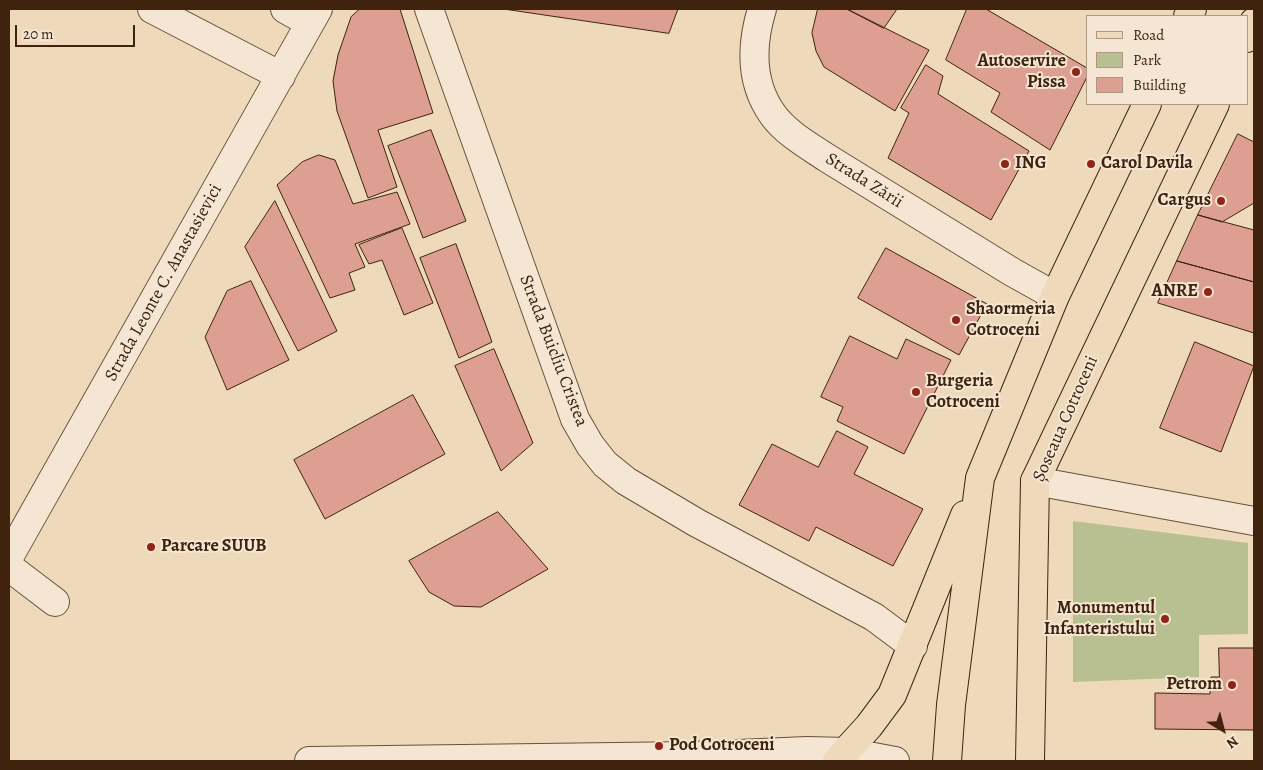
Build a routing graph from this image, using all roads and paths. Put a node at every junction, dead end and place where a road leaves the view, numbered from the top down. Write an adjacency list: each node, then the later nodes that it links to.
1 (152, 9): 8 (street)
2 (285, 9): 5 (street)
3 (429, 9): 17 (street, Strada Buicliu Cristea)
4 (762, 9): 11 (street, Strada Zării)
5 (314, 16): 8 (street, Strada Leonte C. Anastasievici)
6 (1254, 22): 7 (main road)
7 (1248, 36)
8 (280, 76): 15 (street, Strada Leonte C. Anastasievici)
9 (1147, 105): 11 (main road)
10 (1215, 105): 13 (main road, Șoseaua Cotroceni)
11 (1055, 296): 12 (main road)
12 (980, 478): 17 (main road); 21 (main road)
13 (1035, 481): 14 (street); 22 (main road, Șoseaua Cotroceni)
14 (1254, 521)
15 (9, 558): 16 (street)
16 (55, 602)
17 (912, 646): 18 (main road)
18 (842, 757): 19 (street); 20 (street)
19 (309, 761)
20 (895, 761)
21 (947, 761)
22 (1030, 761)

